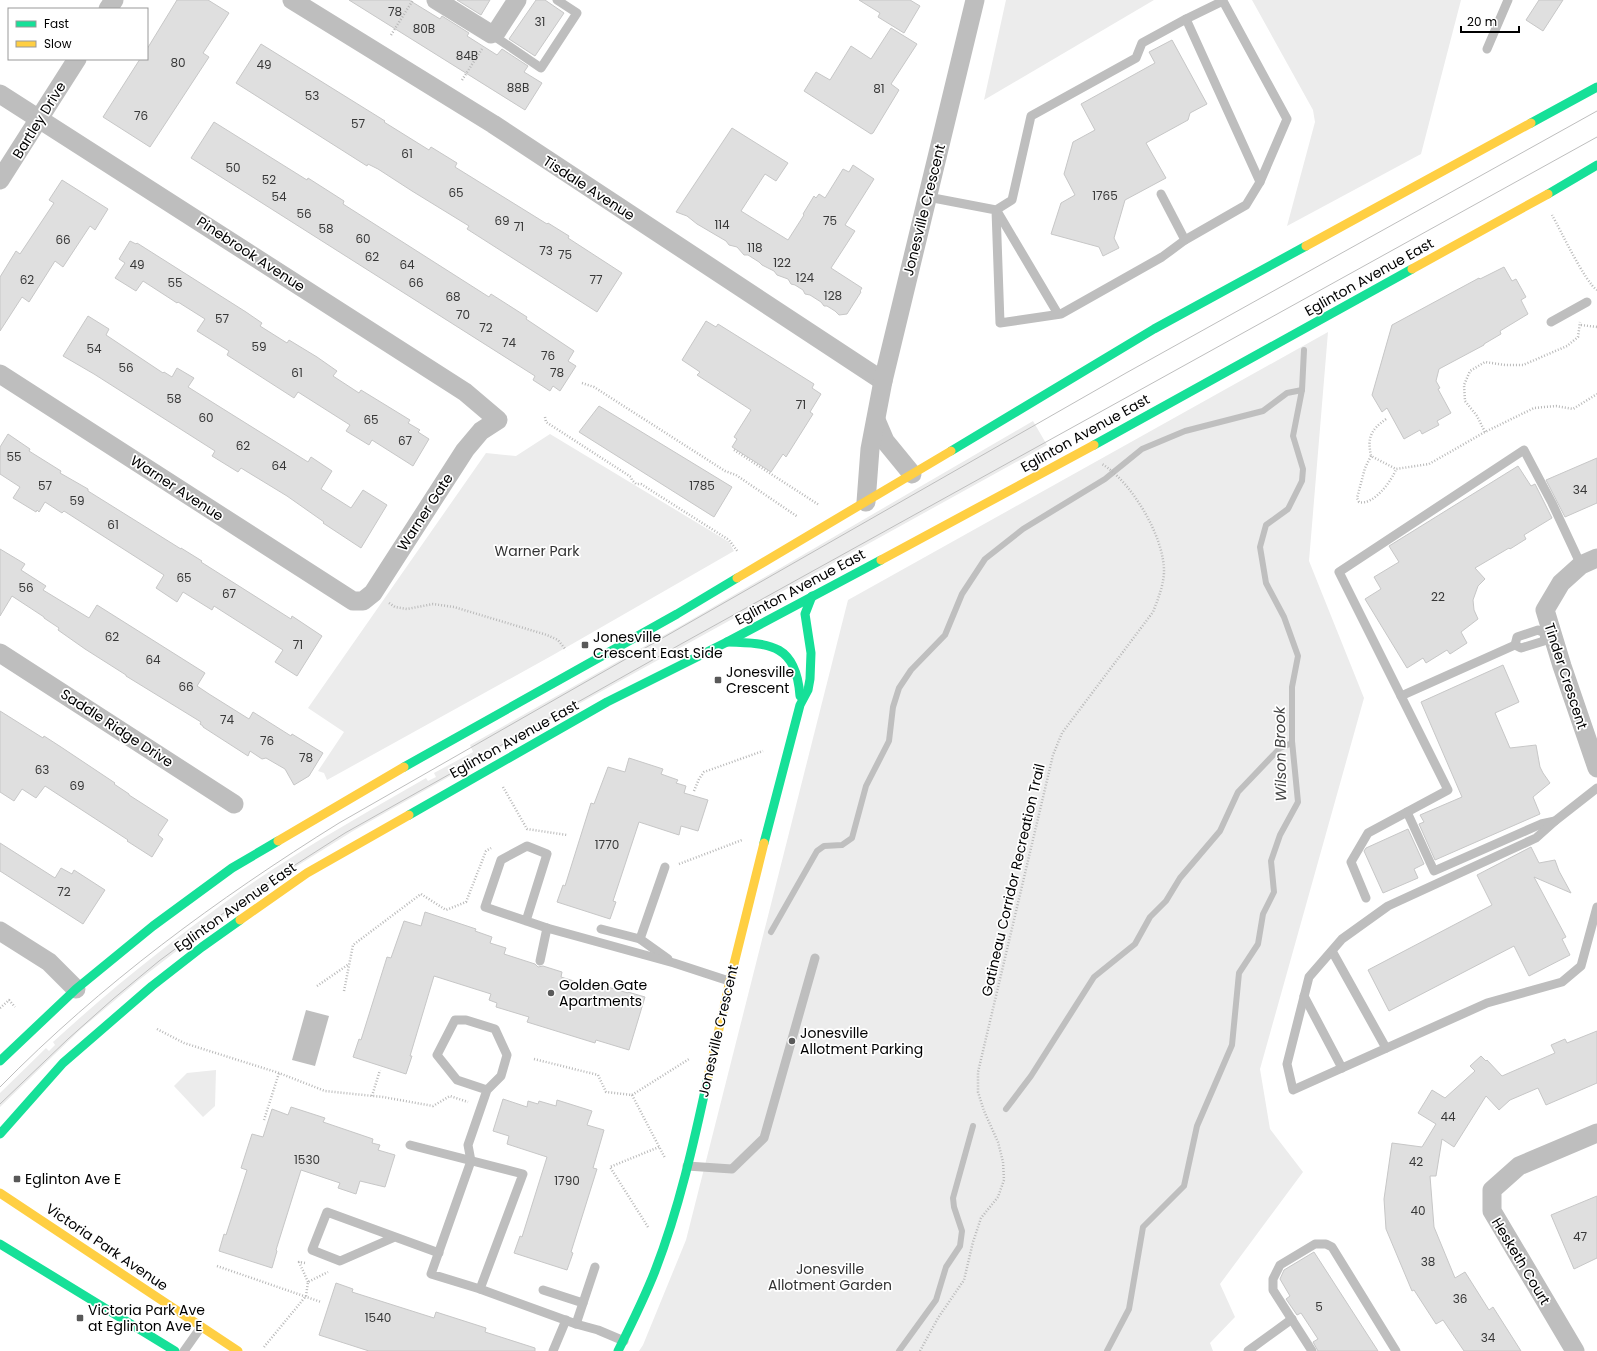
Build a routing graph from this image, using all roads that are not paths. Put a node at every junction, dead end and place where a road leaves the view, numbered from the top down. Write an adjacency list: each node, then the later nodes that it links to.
1 (292, 0): 25 (street, Tisdale Avenue)
2 (436, 0): 8 (street)
3 (517, 0): 8 (street)
4 (557, 0): 8 (lane)
5 (975, 0): 18 (street, Jonesville Crescent)
6 (1508, 0): 9 (lane)
7 (1186, 19): 16 (lane); 16 (lane); 19 (lane)
8 (488, 40)
9 (1487, 50)
10 (76, 60): 13 (street, Bartley Drive)
11 (1597, 87): 28 (main road, Eglinton Avenue East)
12 (0, 94): 13 (street, Pinebrook Avenue)
13 (40, 119): 15 (street, Bartley Drive); 26 (street, Pinebrook Avenue)
14 (1597, 165): 32 (main road, Eglinton Avenue East)
15 (0, 180)
16 (1260, 182): 20 (lane)
17 (1161, 194): 20 (lane)
18 (928, 197): 19 (lane); 25 (street, Jonesville Crescent)
19 (996, 210): 22 (lane); 22 (lane)
20 (1185, 240): 22 (lane)
21 (1587, 302): 23 (lane)
22 (1058, 314)
23 (1551, 322)
24 (0, 374): 31 (street, Warner Avenue)
25 (883, 381): 27 (street, Jonesville Crescent)
26 (498, 420): 31 (street, Warner Gate)
27 (876, 420): 28 (street); 29 (street, Jonesville Crescent)
28 (912, 474): 29 (main road, Eglinton Avenue East)
29 (866, 502): 56 (main road, Eglinton Avenue East)
30 (1589, 562): 33 (street, Tinder Crescent); 36 (lane)
31 (373, 593)
32 (812, 596): 34 (main road, Eglinton Avenue East); 37 (main road, Jonesville Crescent)
33 (1548, 632): 36 (lane); 38 (street, Tinder Crescent)
34 (727, 642): 37 (main road, Jonesville Crescent); 62 (main road, Eglinton Avenue East)
35 (0, 653): 40 (street, Saddle Ridge Drive)
36 (1401, 696): 41 (lane)
37 (800, 705): 55 (main road, Jonesville Crescent)
38 (1597, 768)
39 (1597, 788): 42 (lane)
40 (234, 804)
41 (1407, 812): 42 (lane); 44 (lane)
42 (1555, 821): 51 (lane)
43 (665, 867): 50 (lane)
44 (1366, 898)
45 (1597, 907): 58 (lane)
46 (526, 921): 46 (lane); 47 (lane)
47 (547, 928): 53 (lane); 54 (lane)
48 (602, 929): 50 (lane)
49 (0, 931): 56 (street)
50 (640, 939): 54 (lane)
51 (1332, 951): 57 (lane); 58 (lane)
52 (815, 958): 66 (lane)
53 (540, 961)
54 (674, 963): 55 (lane)
55 (729, 980): 66 (main road, Jonesville Crescent)
56 (76, 989): 59 (main road, Eglinton Avenue East)
57 (1304, 996): 60 (lane); 60 (lane)
58 (1386, 1048): 60 (lane)
59 (0, 1061)
60 (1342, 1068)
61 (487, 1090): 61 (lane); 65 (lane)
62 (0, 1134)
63 (1597, 1134): 88 (street, Hesketh Court)
64 (410, 1145): 65 (lane)
65 (471, 1161): 70 (lane); 72 (lane)
66 (687, 1166): 79 (main road, Jonesville Crescent)
67 (0, 1193): 78 (main road, Victoria Park Avenue)
68 (395, 1237): 68 (lane); 70 (lane)
69 (0, 1244): 80 (main road)
70 (438, 1253): 72 (lane)
71 (595, 1267): 74 (lane)
72 (480, 1289): 76 (lane)
73 (543, 1290): 74 (lane)
74 (583, 1303): 77 (lane)
75 (1292, 1319): 85 (lane); 86 (lane); 87 (lane)
76 (566, 1320): 77 (lane); 83 (lane)
77 (576, 1324): 79 (lane)
78 (201, 1327): 81 (lane); 82 (main road, Victoria Park Avenue)
79 (624, 1341): 84 (main road, Jonesville Crescent)
80 (175, 1351)
81 (184, 1351)
82 (238, 1351)
83 (553, 1351)
84 (618, 1351)
85 (1248, 1351)
86 (1312, 1351)
87 (1396, 1351)
88 (1575, 1351)

